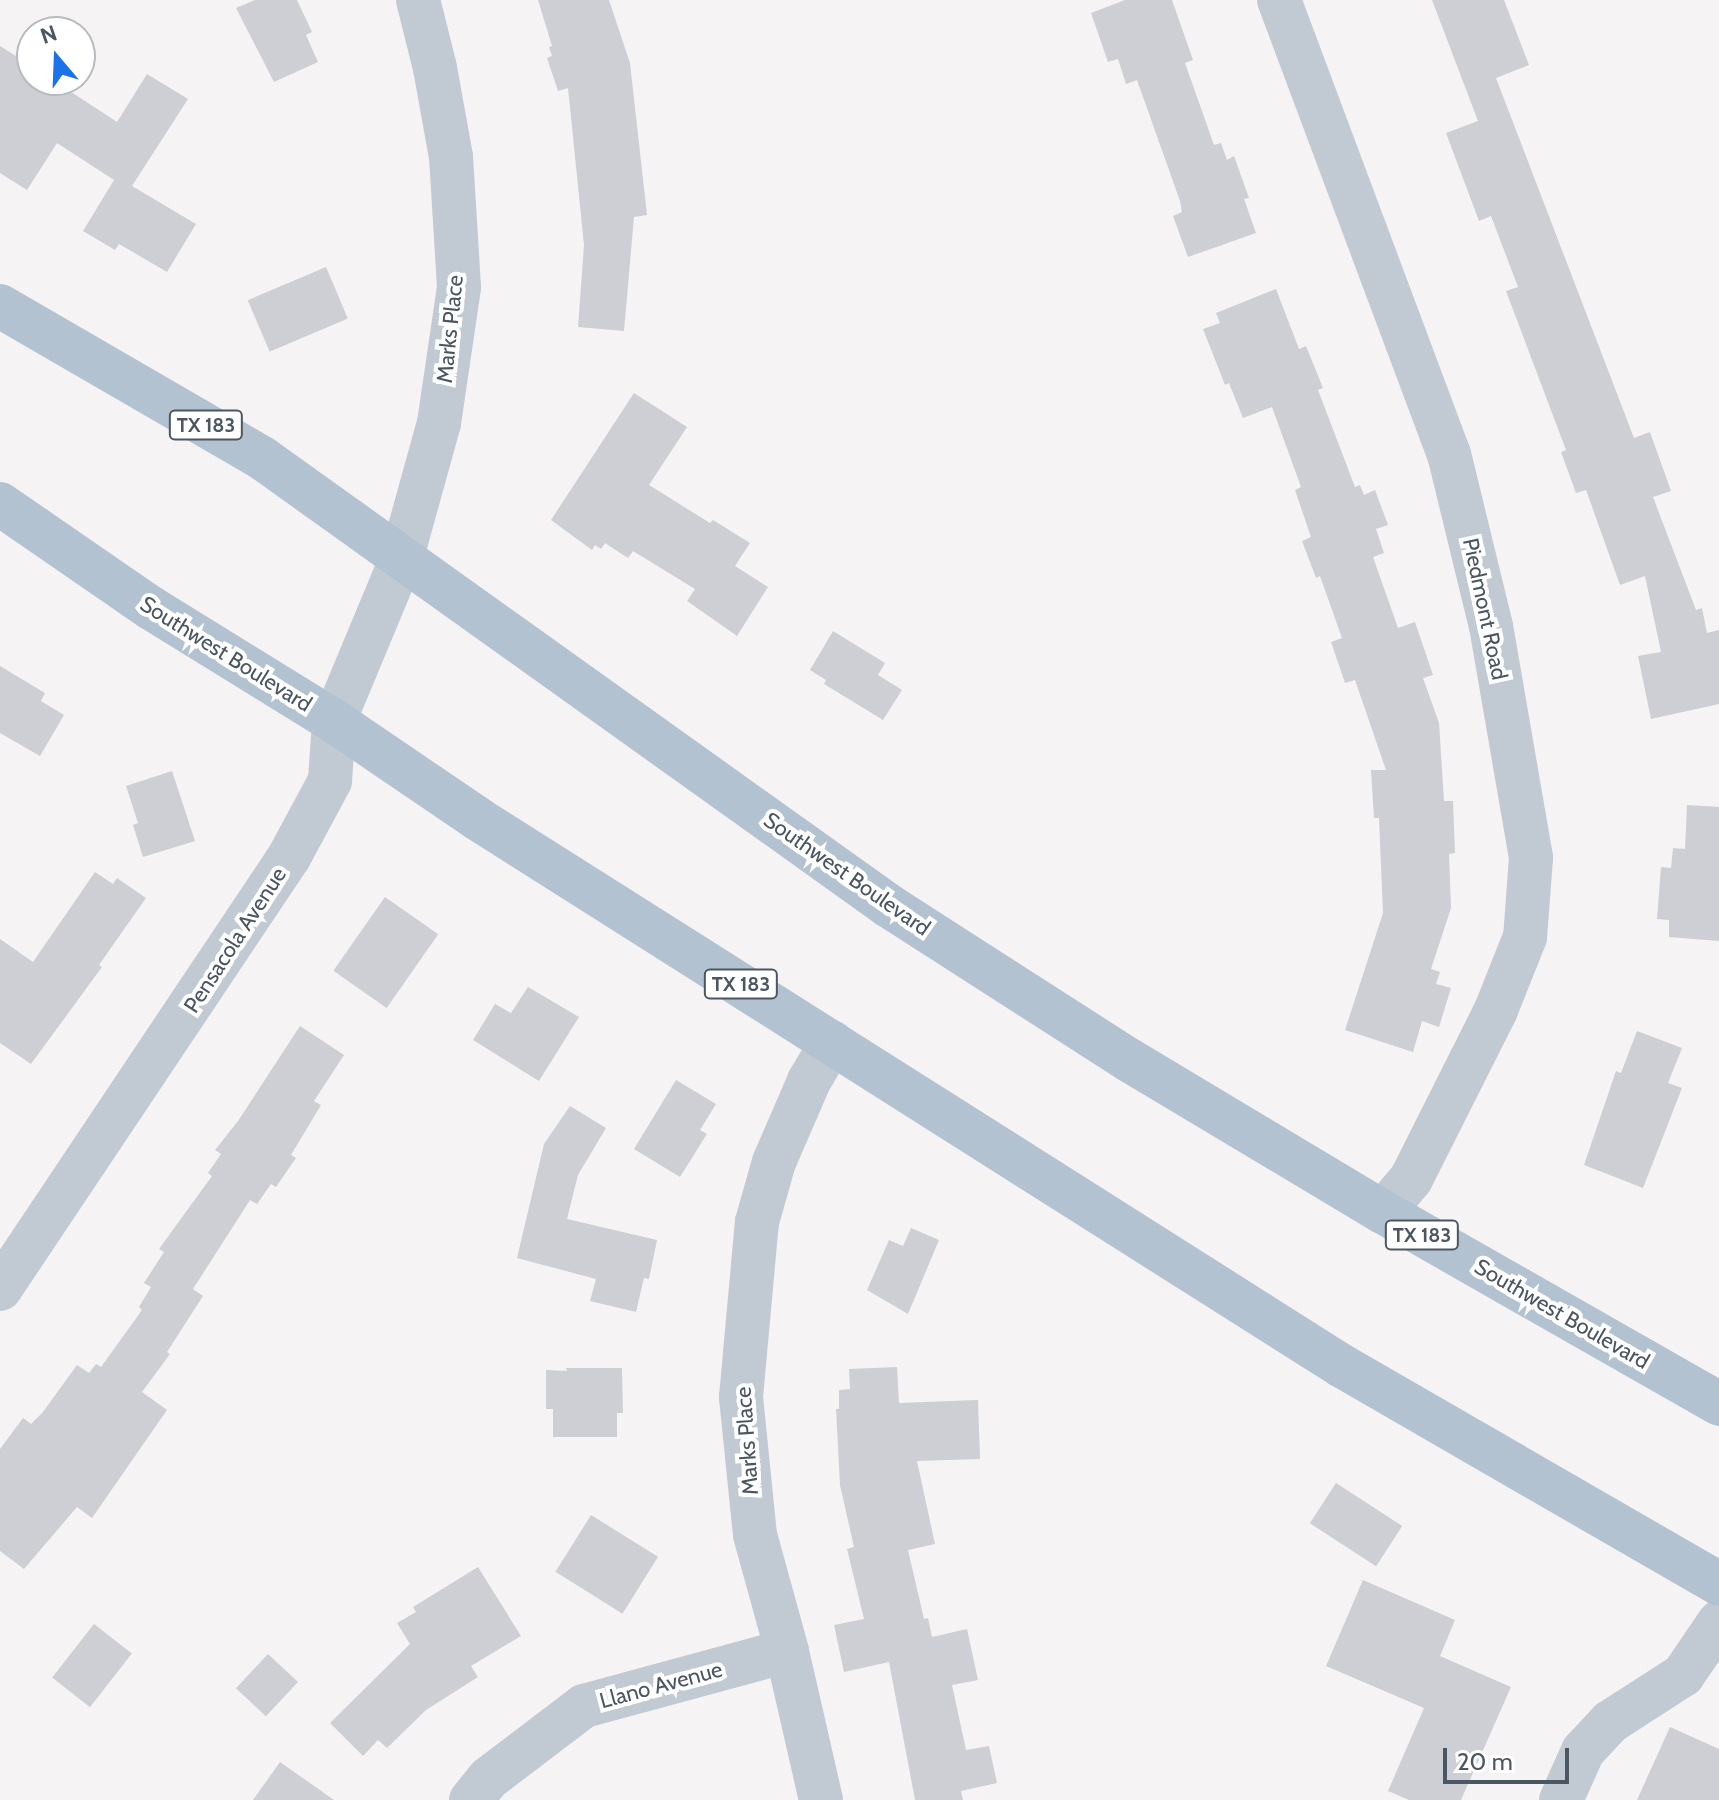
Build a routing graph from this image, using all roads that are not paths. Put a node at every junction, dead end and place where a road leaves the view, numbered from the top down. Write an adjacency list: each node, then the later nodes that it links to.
1 (418, 0): 5 (street, Marks Place)
2 (1279, 0): 8 (street, Piedmont Road)
3 (0, 306): 5 (main road, Southwest Boulevard / TX 183)
4 (0, 504): 6 (main road, Southwest Boulevard / TX 183)
5 (401, 560): 6 (street, Pensacola Avenue); 8 (main road, Southwest Boulevard / TX 183)
6 (334, 721): 7 (main road, Southwest Boulevard / TX 183); 9 (street, Pensacola Avenue)
7 (832, 1042): 11 (main road, Southwest Boulevard / TX 183); 13 (street, Marks Place)
8 (1383, 1212): 10 (main road, Southwest Boulevard / TX 183)
9 (0, 1289)
10 (1719, 1404)
11 (1719, 1584)
12 (1719, 1622): 16 (street)
13 (787, 1651): 14 (street, Llano Avenue); 15 (street, Marks Place)
14 (471, 1800)
15 (821, 1800)
16 (1561, 1800)

